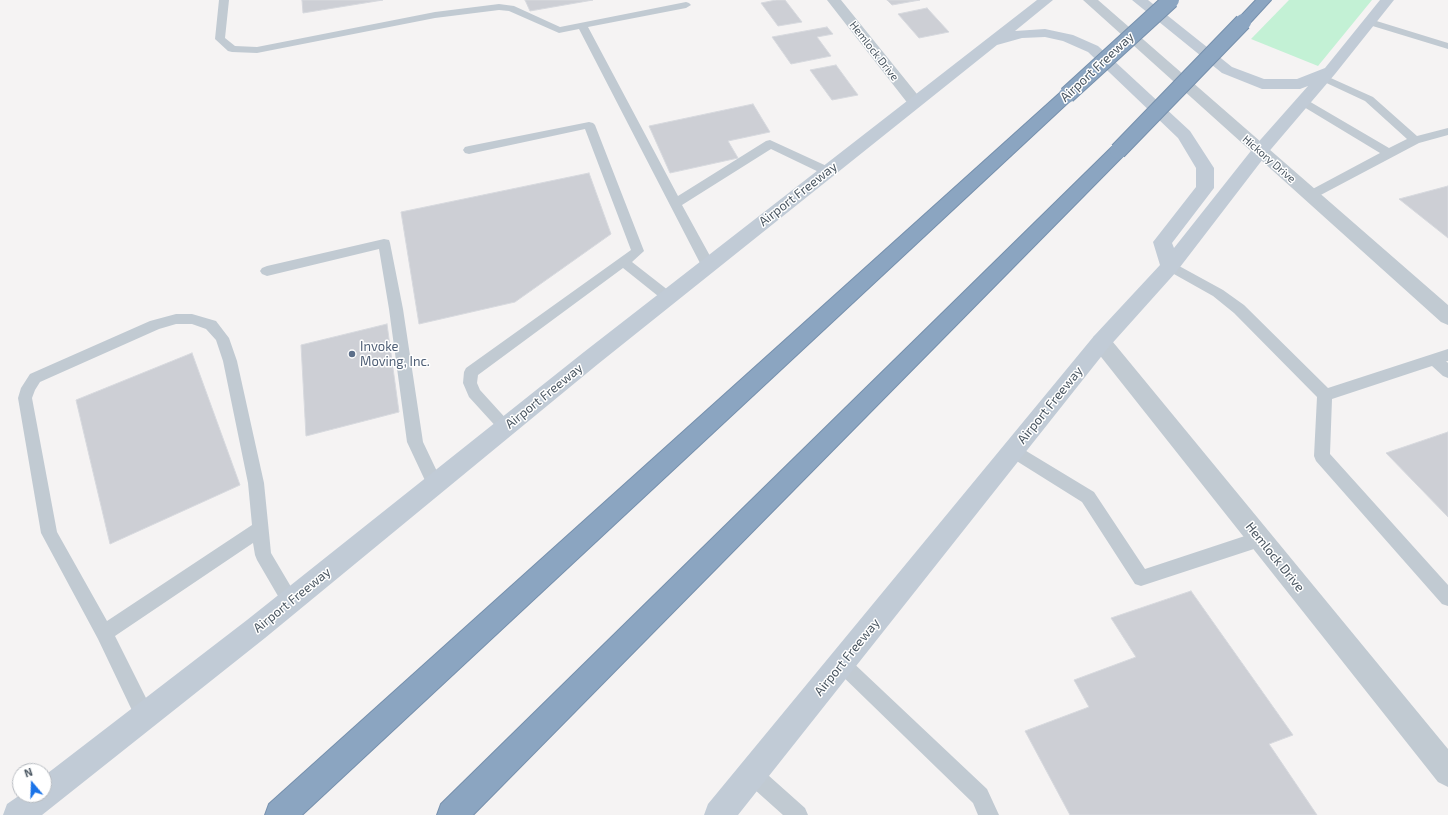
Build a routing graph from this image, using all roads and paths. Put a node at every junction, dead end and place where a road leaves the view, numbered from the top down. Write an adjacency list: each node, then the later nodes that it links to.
1 (224, 0): 9 (lane)
2 (834, 0): 16 (street, Hemlock Drive)
3 (1046, 0): 13 (main road, Airport Freeway)
4 (1090, 0): 21 (street, Hickory Drive)
5 (1139, 0): 15 (main road)
6 (1171, 0): 51 (highway, Airport Freeway, bridge)
7 (1264, 0): 52 (highway, bridge)
8 (1387, 0): 11 (main road, Airport Freeway)
9 (510, 4): 12 (lane)
10 (686, 5): 12 (lane)
11 (1370, 22): 14 (lane); 15 (main road, Airport Freeway)
12 (582, 26): 25 (lane)
13 (988, 44): 16 (main road, Airport Freeway); 28 (main road)
14 (1448, 46)
15 (1327, 74): 17 (main road, Airport Freeway); 19 (lane)
16 (914, 102): 23 (main road, Airport Freeway)
17 (1303, 102): 21 (main road, Airport Freeway); 22 (lane)
18 (1448, 131): 19 (lane)
19 (1415, 140): 22 (lane)
20 (469, 150): 26 (lane)
21 (1260, 152): 24 (street, Hickory Drive); 28 (main road, Airport Freeway)
22 (1389, 153): 24 (lane)
23 (827, 171): 25 (lane); 27 (main road, Airport Freeway)
24 (1310, 195): 31 (street, Hickory Drive)
25 (676, 203): 27 (lane)
26 (624, 262): 30 (lane); 36 (lane)
27 (708, 265): 30 (main road, Airport Freeway)
28 (1170, 266): 32 (main road, Airport Freeway); 35 (lane)
29 (267, 271): 38 (lane)
30 (668, 297): 36 (main road, Airport Freeway)
31 (1448, 317)
32 (1101, 342): 37 (main road, Airport Freeway); 40 (street, Hemlock Drive)
33 (1441, 357): 34 (lane); 35 (lane)
34 (1448, 372)
35 (1325, 395): 41 (lane)
36 (506, 427): 38 (main road, Airport Freeway)
37 (1013, 450): 40 (lane); 44 (main road, Airport Freeway)
38 (435, 484): 42 (main road, Airport Freeway)
39 (260, 529): 42 (lane); 43 (lane); 43 (lane)
40 (1260, 538): 46 (street, Hemlock Drive)
41 (1448, 598)
42 (291, 602): 45 (main road, Airport Freeway)
43 (104, 633): 45 (lane)
44 (841, 663): 47 (main road, Airport Freeway); 55 (lane)
45 (145, 716): 48 (main road, Airport Freeway)
46 (1448, 772)
47 (752, 774): 53 (main road, Airport Freeway); 54 (lane)
48 (52, 789)
49 (34, 803): 50 (main road, Airport Freeway)
50 (18, 815)
51 (280, 815)
52 (452, 815)
53 (719, 815)
54 (798, 815)
55 (989, 815)

